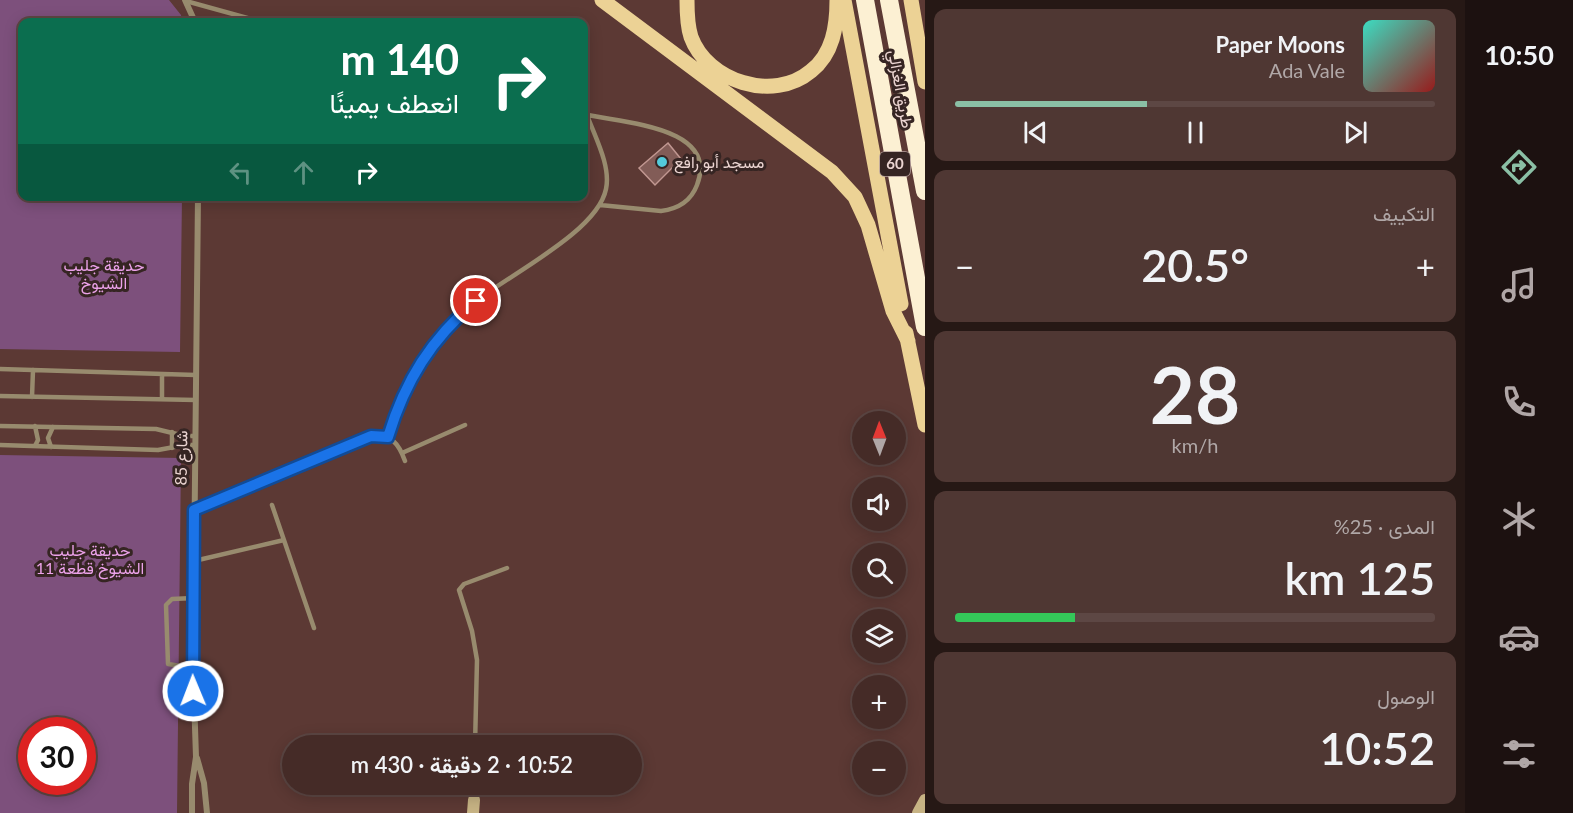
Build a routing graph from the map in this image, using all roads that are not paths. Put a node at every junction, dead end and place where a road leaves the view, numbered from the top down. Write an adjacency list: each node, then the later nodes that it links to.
1 (602, 0): 19 (main road)
2 (687, 0): 3 (main road)
3 (837, 0)
4 (843, 0): 19 (main road)
5 (865, 0): 18 (highway, طريق الغزالي / 60)
6 (889, 0): 15 (highway, طريق الغزالي / 60)
7 (186, 1): 9 (street); 10 (lane)
8 (911, 4): 11 (main road); 12 (main road)
9 (193, 18)
10 (248, 18)
11 (925, 40)
12 (925, 82)
13 (588, 115): 17 (lane)
14 (588, 122): 17 (lane)
15 (925, 191)
16 (198, 201): 23 (street, شارع 85)
17 (600, 206): 35 (lane)
18 (925, 327)
19 (908, 341): 29 (main road)
20 (0, 369): 21 (lane)
21 (33, 370): 22 (lane); 25 (lane)
22 (162, 374): 23 (lane); 26 (lane)
23 (196, 375): 27 (street, شارع 85)
24 (0, 396): 25 (lane)
25 (32, 397): 26 (lane)
26 (162, 399): 27 (lane)
27 (195, 400): 34 (street, شارع 85)
28 (465, 424): 41 (lane)
29 (925, 425)
30 (0, 426): 31 (lane)
31 (34, 426): 32 (lane); 37 (lane)
32 (52, 427): 33 (lane); 39 (lane)
33 (172, 432): 34 (lane); 40 (lane)
34 (195, 436): 38 (street, شارع 85)
35 (388, 437): 41 (lane); 44 (lane)
36 (0, 445): 37 (lane)
37 (35, 446): 39 (lane)
38 (195, 446): 40 (lane); 44 (street, شارع 85)
39 (51, 447): 40 (lane)
40 (172, 448)
41 (402, 453): 42 (lane)
42 (405, 461)
43 (272, 505): 45 (lane)
44 (194, 510): 46 (street, شارع 85)
45 (284, 540): 46 (lane); 49 (lane)
46 (194, 561): 48 (street, شارع 85)
47 (507, 568): 51 (lane)
48 (194, 598): 50 (street, شارع 85); 50 (lane)
49 (314, 628)
50 (193, 668): 52 (street, شارع 85)
51 (475, 735)
52 (196, 757): 56 (street, شارع 85); 57 (street, شارع 85)
53 (474, 795): 55 (lane)
54 (925, 800): 58 (main road)
55 (473, 810)
56 (192, 813)
57 (207, 813)
58 (918, 813)

